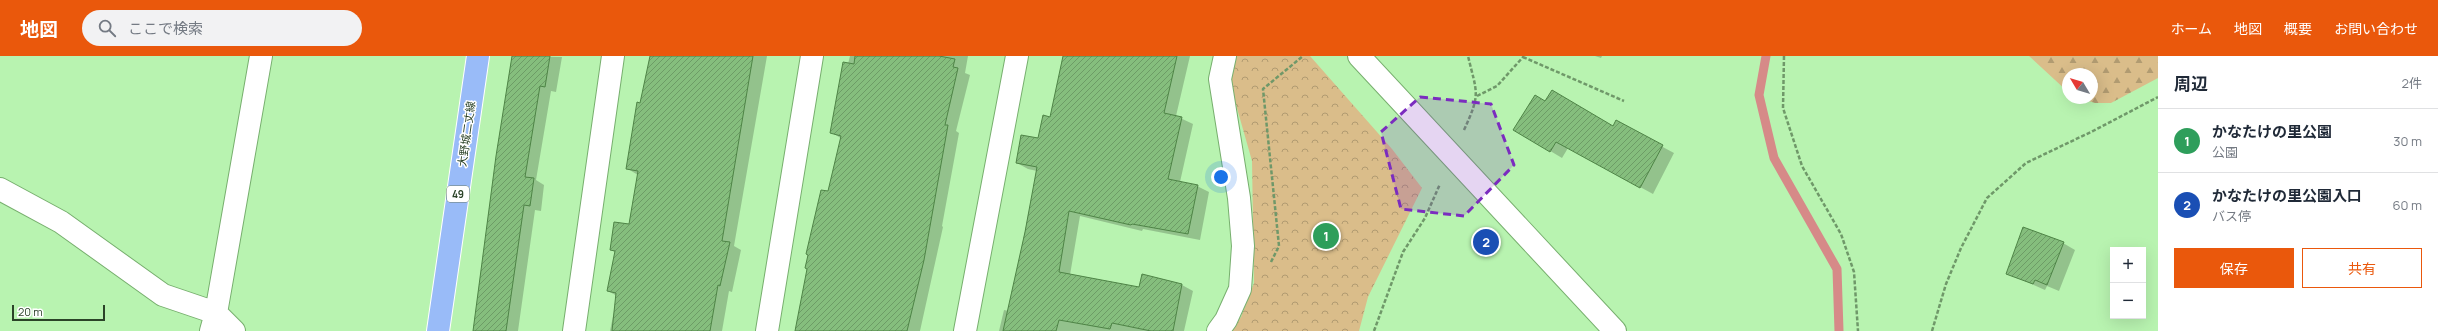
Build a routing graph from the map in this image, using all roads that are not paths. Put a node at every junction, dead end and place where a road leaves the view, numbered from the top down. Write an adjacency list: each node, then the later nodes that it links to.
1 (261, 56): 9 (street)
2 (478, 56): 11 (main road, 大野城二丈線 / 49)
3 (613, 56): 12 (street)
4 (812, 56): 13 (street)
5 (1017, 56): 14 (street)
6 (1225, 56): 15 (street)
7 (1359, 56): 16 (street)
8 (0, 190): 9 (street)
9 (214, 322): 10 (street)
10 (234, 331)
11 (438, 331)
12 (574, 331)
13 (767, 331)
14 (965, 331)
15 (1218, 331)
16 (1614, 331)

